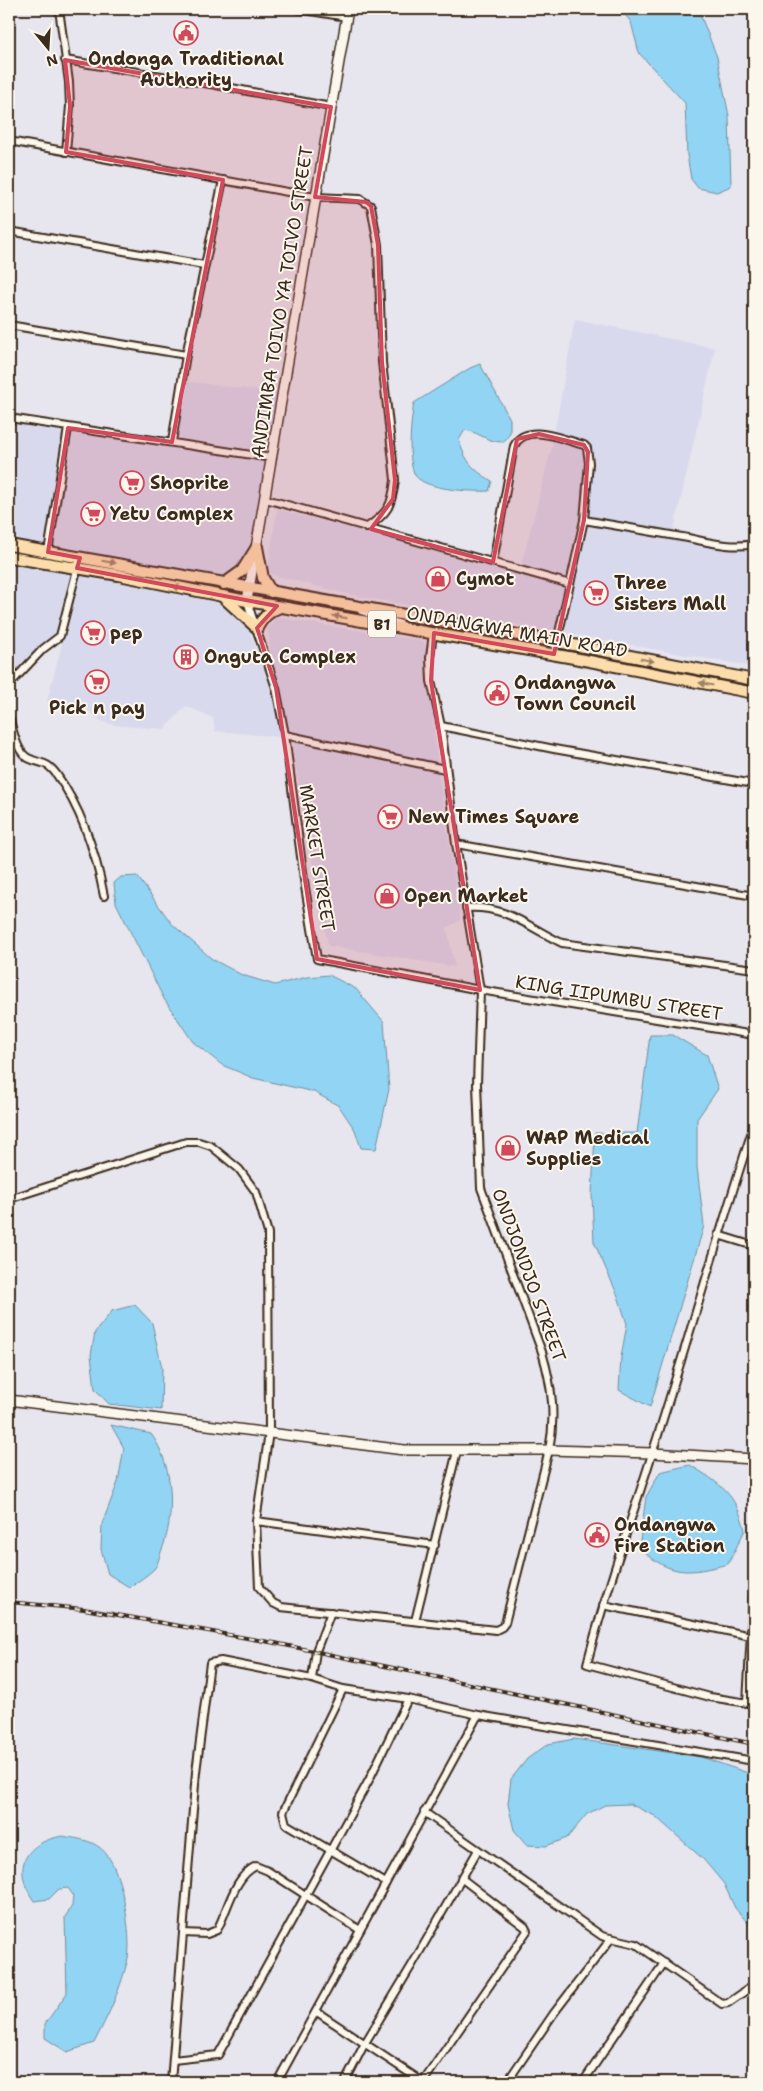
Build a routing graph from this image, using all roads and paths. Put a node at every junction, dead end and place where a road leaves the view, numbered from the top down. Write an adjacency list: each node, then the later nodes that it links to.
1 (59, 9): 4 (street)
2 (298, 9): 3 (street)
3 (348, 13): 5 (street, ANDIMBA TOIVO YA TOIVO STREET)
4 (66, 60): 5 (street); 7 (street)
5 (331, 107): 9 (street, ANDIMBA TOIVO YA TOIVO STREET)
6 (9, 142): 7 (street)
7 (66, 152): 8 (street)
8 (223, 180): 9 (street); 11 (street)
9 (315, 197): 17 (street, ANDIMBA TOIVO YA TOIVO STREET); 20 (street)
10 (9, 231): 11 (street)
11 (204, 266): 13 (street)
12 (9, 326): 13 (street)
13 (186, 355): 16 (street)
14 (9, 418): 15 (street)
15 (68, 428): 16 (street); 24 (street)
16 (172, 442): 17 (street)
17 (272, 458): 18 (street, ANDIMBA TOIVO YA TOIVO STREET)
18 (266, 499): 20 (street); 23 (street, ANDIMBA TOIVO YA TOIVO STREET)
19 (584, 520): 21 (street); 27 (street); 30 (street)
20 (366, 528): 27 (street)
21 (754, 544)
22 (9, 545): 24 (main road, ONDANGWA MAIN ROAD / B1)
23 (257, 547): 29 (main road); 31 (street, ANDIMBA TOIVO YA TOIVO STREET); 32 (main road)
24 (48, 552): 26 (main road, ONDANGWA MAIN ROAD / B1)
25 (9, 557): 28 (main road, ONDANGWA MAIN ROAD / B1)
26 (80, 558): 28 (street); 29 (main road, ONDANGWA MAIN ROAD / B1, one-way to 29)
27 (494, 562): 30 (street)
28 (77, 568): 33 (main road, ONDANGWA MAIN ROAD / B1, one-way to 28); 42 (street)
29 (224, 584): 31 (main road, ONDANGWA MAIN ROAD / B1)
30 (570, 584): 39 (street)
31 (250, 588): 32 (main road, ONDANGWA MAIN ROAD / B1); 34 (street, ANDIMBA TOIVO YA TOIVO STREET)
32 (271, 592): 35 (main road, ONDANGWA MAIN ROAD / B1)
33 (221, 596): 34 (main road, ONDANGWA MAIN ROAD / B1); 37 (main road)
34 (248, 601): 36 (main road, ONDANGWA MAIN ROAD / B1); 37 (street, MARKET STREET)
35 (329, 602): 38 (street); 39 (main road, ONDANGWA MAIN ROAD / B1)
36 (281, 607): 37 (main road); 38 (main road, ONDANGWA MAIN ROAD / B1, one-way to 36)
37 (257, 628): 46 (street, MARKET STREET)
38 (434, 633): 40 (main road, ONDANGWA MAIN ROAD / B1); 45 (street, ONDJONDJO STREET)
39 (558, 642): 40 (street); 41 (main road, ONDANGWA MAIN ROAD / B1, one-way to 41)
40 (554, 654): 43 (main road, ONDANGWA MAIN ROAD / B1, one-way to 40)
41 (754, 680)
42 (9, 685)
43 (754, 693)
44 (9, 717): 50 (street)
45 (441, 726): 47 (street, ONDJONDJO STREET); 48 (street)
46 (285, 735): 47 (street); 54 (street, MARKET STREET)
47 (445, 769): 49 (street, ONDJONDJO STREET)
48 (754, 784)
49 (456, 844): 51 (street); 52 (street, ONDJONDJO STREET)
50 (104, 896)
51 (754, 896)
52 (466, 908): 53 (street); 54 (street, ONDJONDJO STREET)
53 (754, 969)
54 (480, 990): 55 (street, KING IIPUMBU STREET); 62 (street, ONDJONDJO STREET)
55 (754, 1036)
56 (754, 1126): 58 (street)
57 (9, 1199): 61 (street)
58 (718, 1235): 59 (street); 64 (street)
59 (754, 1246)
60 (9, 1400): 61 (street)
61 (269, 1432): 63 (street); 66 (street)
62 (549, 1450): 63 (street); 64 (street); 71 (street, ONDJONDJO STREET)
63 (457, 1451): 67 (street)
64 (652, 1453): 65 (street); 69 (street)
65 (754, 1459)
66 (256, 1521): 67 (street); 70 (street)
67 (435, 1545): 71 (street)
68 (754, 1578): 72 (street)
69 (603, 1605): 72 (street); 76 (street)
70 (331, 1612): 71 (street); 73 (street)
71 (415, 1621)
72 (751, 1636): 76 (street)
73 (312, 1679): 74 (street); 87 (street)
74 (343, 1689): 75 (street); 82 (street)
75 (408, 1699): 78 (street); 82 (street)
76 (747, 1702): 77 (street)
77 (754, 1704)
78 (478, 1715): 79 (street); 80 (street)
79 (754, 1761)
80 (424, 1812): 81 (street); 84 (street)
81 (478, 1850): 83 (street); 88 (street)
82 (331, 1851): 84 (street); 85 (street)
83 (461, 1878): 92 (street); 97 (street)
84 (386, 1883): 86 (street)
85 (306, 1895): 86 (street); 87 (street); 93 (street)
86 (360, 1930): 91 (street)
87 (183, 1933): 93 (street)
88 (610, 1940): 89 (street); 98 (street)
89 (664, 1963): 90 (street); 99 (street)
90 (754, 1985)
91 (317, 2012): 92 (street); 95 (street)
92 (365, 2043): 96 (street); 97 (street)
93 (172, 2060): 94 (street)
94 (171, 2082)
95 (277, 2082)
96 (345, 2082)
97 (423, 2082)
98 (506, 2082)
99 (583, 2082)

